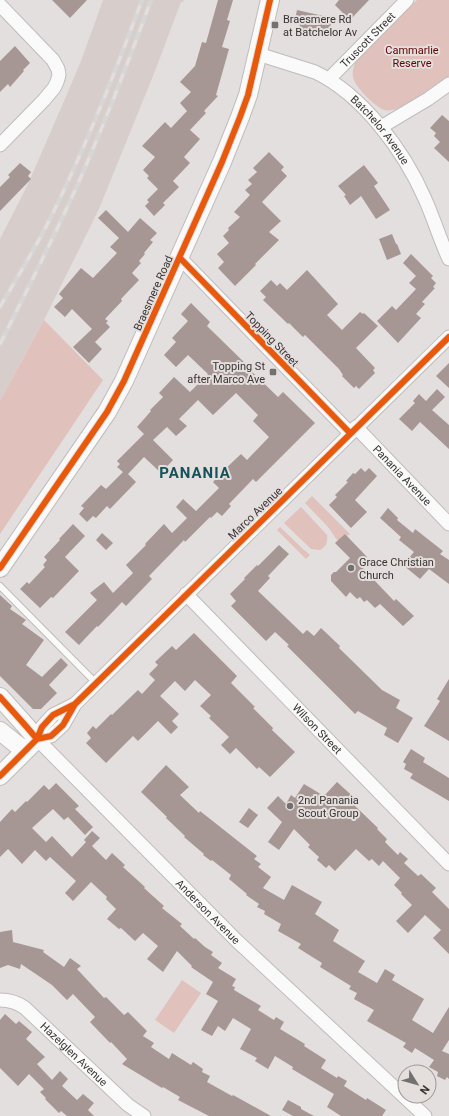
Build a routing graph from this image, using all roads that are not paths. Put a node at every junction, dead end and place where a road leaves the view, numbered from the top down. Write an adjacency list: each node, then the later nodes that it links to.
1 (270, 0): 4 (street, Braesmere Road)
2 (406, 0): 5 (street, Truscott Street)
3 (0, 5): 8 (street)
4 (258, 54): 5 (street, Batchelor Avenue); 9 (street, Braesmere Road)
5 (329, 79): 7 (street, Batchelor Avenue)
6 (449, 84): 7 (street)
7 (381, 127): 10 (street, Batchelor Avenue)
8 (0, 146)
9 (180, 258): 12 (street, Topping Street); 14 (street, Braesmere Road)
10 (449, 259)
11 (449, 337): 12 (street, Marco Avenue)
12 (353, 430): 13 (street, Panania Avenue); 16 (street, Marco Avenue)
13 (449, 524)
14 (0, 568)
15 (0, 586): 17 (lane)
16 (186, 594): 17 (street, Marco Avenue); 23 (street, Wilson Street)
17 (96, 683): 21 (street, Marco Avenue)
18 (0, 697): 19 (street, Anderson Avenue)
19 (25, 725): 20 (street); 21 (street, Anderson Avenue)
20 (5, 735): 21 (street, Anderson Avenue)
21 (31, 745): 22 (street, Marco Avenue); 26 (street, Anderson Avenue)
22 (0, 776)
23 (449, 864)
24 (0, 1000): 25 (street, Hazelglen Avenue)
25 (144, 1116)
26 (425, 1116)

